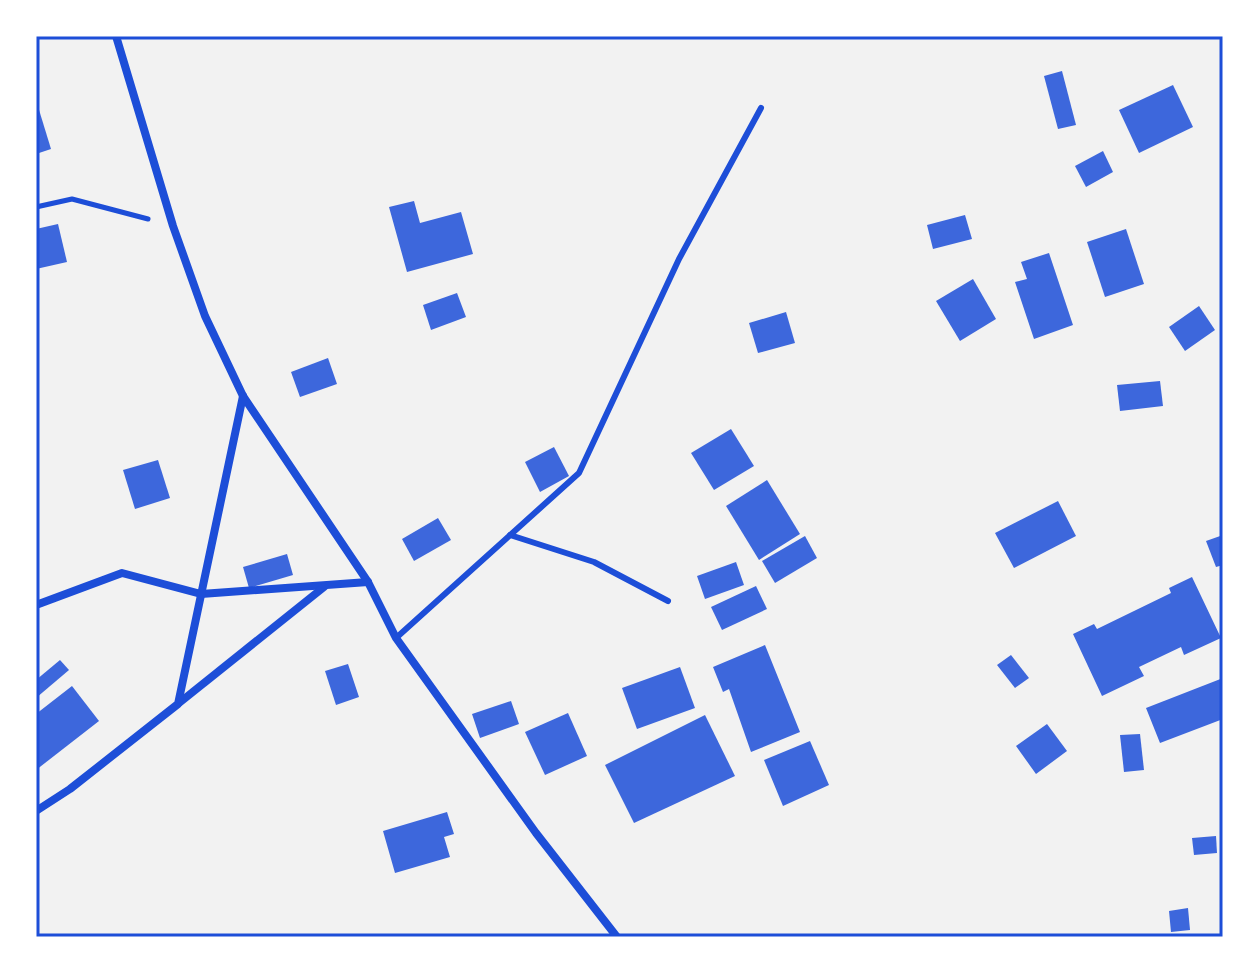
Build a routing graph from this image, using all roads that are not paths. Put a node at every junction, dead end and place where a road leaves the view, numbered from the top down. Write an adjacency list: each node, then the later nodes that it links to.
1 (116, 36): 3 (street)
2 (761, 108): 4 (lane)
3 (243, 396): 5 (street); 7 (street)
4 (510, 535): 8 (lane); 10 (lane)
5 (368, 582): 6 (street); 10 (street)
6 (325, 586): 7 (street); 11 (street)
7 (201, 594): 9 (street); 11 (street)
8 (668, 601)
9 (36, 605)
10 (396, 638): 13 (street)
11 (178, 704): 12 (street)
12 (36, 811)
13 (617, 937)

